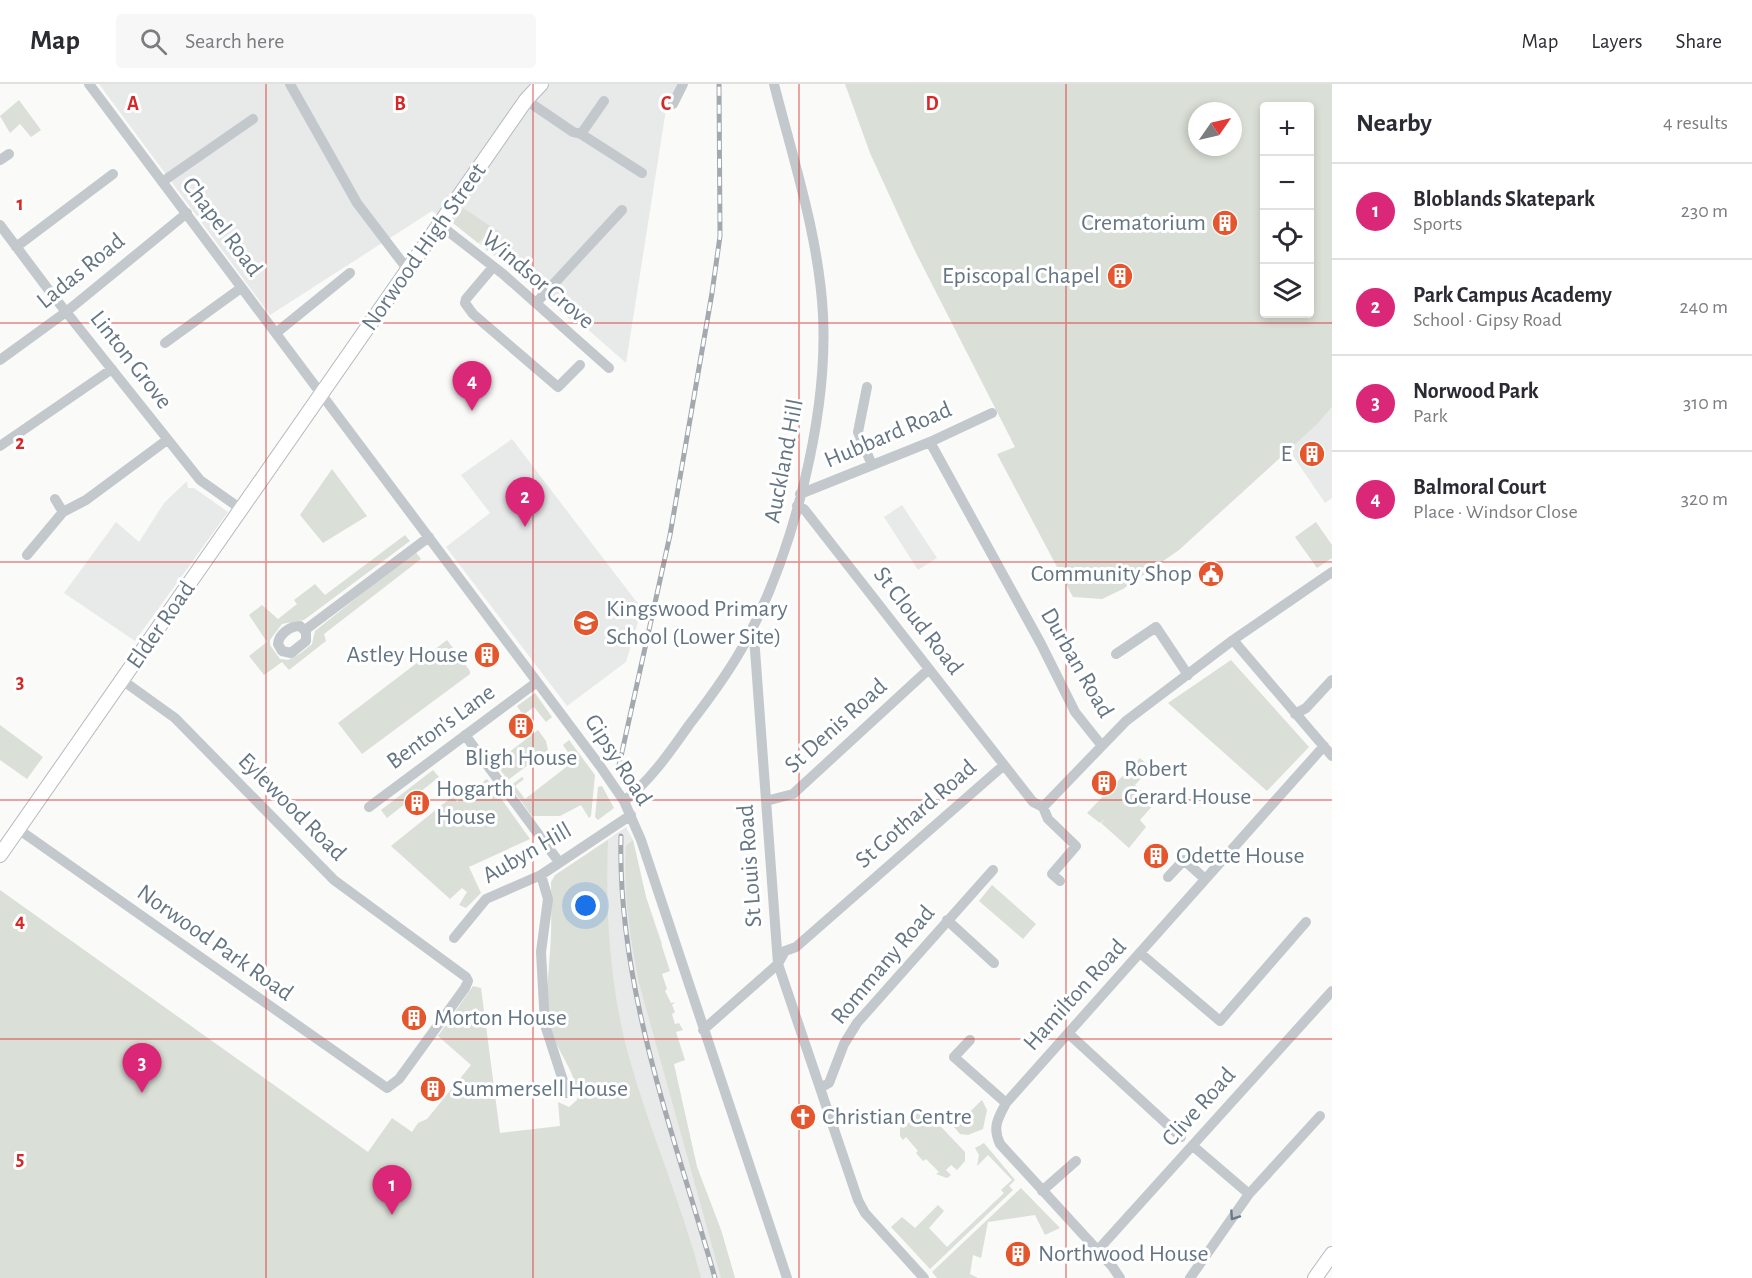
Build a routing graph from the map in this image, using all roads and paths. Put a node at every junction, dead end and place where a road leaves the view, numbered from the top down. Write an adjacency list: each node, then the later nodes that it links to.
1 (89, 84): 14 (street, Chapel Road)
2 (290, 84): 21 (street)
3 (530, 84): 7 (main road, Norwood High Street)
4 (541, 84): 7 (main road, Norwood High Street)
5 (683, 84): 9 (street)
6 (774, 84): 39 (street, Auckland Hill)
7 (526, 100): 11 (street); 18 (main road, Norwood High Street)
8 (604, 101): 11 (street)
9 (673, 104)
10 (253, 119): 14 (street)
11 (581, 134): 12 (street)
12 (642, 173)
13 (113, 174): 19 (street)
14 (162, 182): 16 (street, Chapel Road)
15 (622, 210): 24 (street)
16 (187, 213): 23 (street, Chapel Road); 25 (street, Ladas Road)
17 (0, 225): 19 (street, Linton Grove)
18 (440, 225): 20 (street, Windsor Grove); 21 (main road, Norwood High Street)
19 (16, 247): 25 (street, Linton Grove)
20 (493, 267): 24 (street, Windsor Grove); 29 (street)
21 (408, 270): 33 (main road, Norwood High Street)
22 (350, 273): 26 (street)
23 (241, 288): 26 (street, Chapel Road); 27 (street)
24 (536, 303): 30 (street, Windsor Grove)
25 (66, 312): 28 (street, Ladas Road); 31 (street, Linton Grove)
26 (276, 333): 33 (street, Chapel Road)
27 (165, 343)
28 (0, 360)
29 (580, 365)
30 (609, 368)
31 (112, 369): 35 (street, Linton Grove); 37 (street)
32 (867, 387): 38 (street)
33 (321, 394): 42 (main road, Elder Road); 44 (street, Gipsy Road)
34 (992, 413): 36 (street, Hubbard Road)
35 (167, 440): 42 (street, Linton Grove); 43 (street)
36 (930, 442): 38 (street, Hubbard Road); 58 (street, Durban Road)
37 (0, 446)
38 (872, 465): 39 (street, Hubbard Road)
39 (800, 494): 41 (street, Auckland Hill)
40 (55, 499): 43 (street)
41 (797, 506): 48 (street, Auckland Hill); 51 (street, St Cloud Road)
42 (241, 509): 53 (main road, Elder Road)
43 (63, 512): 45 (street)
44 (429, 537): 47 (street); 55 (street, Gipsy Road)
45 (27, 555)
46 (1332, 572): 49 (street)
47 (305, 630)
48 (747, 639): 62 (street, Auckland Hill); 63 (street, St Louis Road)
49 (1233, 640): 52 (street); 56 (street)
50 (1116, 654): 52 (street)
51 (929, 669): 61 (street, St Cloud Road); 63 (street, St Denis Road)
52 (1188, 675): 58 (street)
53 (122, 680): 67 (main road, Elder Road); 81 (street, Eylewood Road)
54 (1332, 680): 56 (street)
55 (537, 682): 57 (street, Benton's Lane); 62 (street, Gipsy Road)
56 (1295, 714): 59 (street)
57 (465, 735): 64 (street, Benton's Lane); 69 (street)
58 (1102, 746): 65 (street)
59 (1324, 746): 60 (street); 73 (street, Hamilton Road)
60 (1332, 756)
61 (1004, 765): 65 (street, St Gothard Road); 80 (street, St Gothard Road)
62 (624, 801): 66 (street, Gipsy Road)
63 (766, 801): 80 (street, St Louis Road)
64 (369, 807)
65 (1043, 807): 74 (street, St Gothard Road)
66 (631, 815): 69 (street, Aubyn Hill); 83 (street, Gipsy Road)
67 (18, 829): 68 (main road, Elder Road); 81 (street, Norwood Park Road)
68 (0, 855)
69 (559, 862): 71 (street, Aubyn Hill)
70 (993, 870): 75 (street, Rommany Road)
71 (541, 875): 77 (street, Aubyn Hill); 87 (street)
72 (1168, 877): 73 (street)
73 (1205, 879): 78 (street, Hamilton Road)
74 (1060, 881)
75 (947, 920): 79 (street); 86 (street, Rommany Road)
76 (1306, 922): 78 (street)
77 (454, 938)
78 (1140, 953): 84 (street, Hamilton Road)
79 (994, 963)
80 (778, 964): 83 (street, St Gothard Road); 86 (street, St Louis Road)
81 (468, 981)
82 (1331, 995): 91 (street, Clive Road)
83 (703, 1030): 97 (street, Gipsy Road)
84 (1069, 1034): 88 (street, Hamilton Road); 90 (street)
85 (970, 1040): 88 (street)
86 (820, 1088): 98 (street)
87 (567, 1093)
88 (1006, 1103): 93 (street, Hamilton Road)
89 (1320, 1116): 94 (street)
90 (1181, 1137)
91 (1193, 1146): 94 (street); 95 (street, Clive Road)
92 (1076, 1161): 93 (street)
93 (1042, 1191): 95 (street, Hamilton Road)
94 (1249, 1194): 100 (street, one-way to 100)
95 (1097, 1251): 99 (street, Hamilton Road)
96 (1332, 1254): 101 (main road)
97 (787, 1278)
98 (924, 1278)
99 (1120, 1278)
100 (1190, 1278)
101 (1315, 1278)

